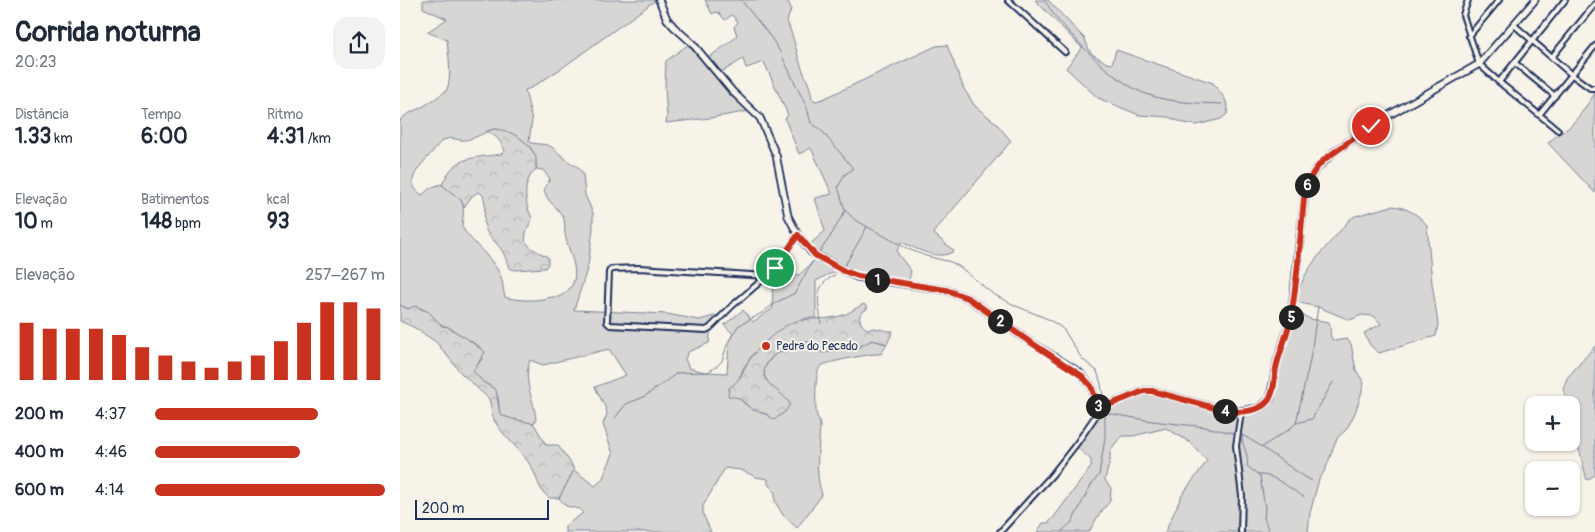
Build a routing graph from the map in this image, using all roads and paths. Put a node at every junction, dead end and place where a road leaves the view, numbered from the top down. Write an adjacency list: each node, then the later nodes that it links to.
1 (659, 0): 22 (street)
2 (1008, 0): 12 (street)
3 (1468, 0): 9 (street)
4 (1499, 0): 9 (street)
5 (1534, 0): 8 (street)
6 (1565, 0): 10 (street)
7 (1594, 7): 13 (street)
8 (1513, 24): 10 (street); 15 (street)
9 (1469, 36): 15 (street)
10 (1532, 42): 13 (street); 14 (street)
11 (1595, 46): 16 (street)
12 (1065, 52)
13 (1552, 57): 16 (street)
14 (1515, 63): 17 (street); 19 (street)
15 (1479, 64): 17 (street); 25 (street)
16 (1572, 75): 18 (street); 19 (street)
17 (1499, 82): 20 (street)
18 (1595, 88)
19 (1555, 96): 20 (street)
20 (1539, 115): 21 (street)
21 (1558, 130)
22 (798, 235): 23 (street); 24 (street)
23 (768, 276): 23 (street)
24 (1101, 408): 25 (street); 26 (street)
25 (1242, 412): 27 (street)
26 (1000, 532)
27 (1241, 532)

